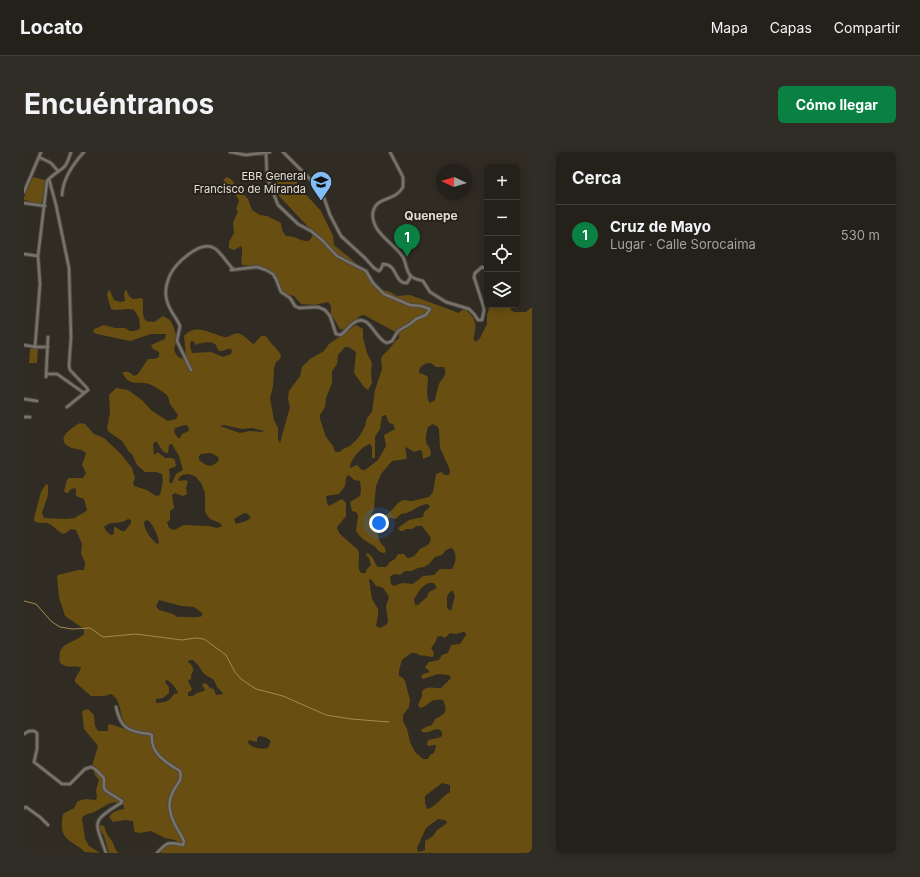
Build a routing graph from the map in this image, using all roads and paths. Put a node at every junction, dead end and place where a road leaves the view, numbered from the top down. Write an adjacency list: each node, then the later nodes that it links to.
1 (41, 152): 8 (street)
2 (71, 152): 9 (street)
3 (84, 152): 12 (street)
4 (230, 152): 5 (street)
5 (268, 152): 23 (street)
6 (283, 152): 18 (street)
7 (390, 152): 18 (street)
8 (39, 157): 9 (street); 11 (street)
9 (58, 171): 10 (street)
10 (49, 179): 14 (street); 24 (street)
11 (24, 192)
12 (62, 195)
13 (24, 203): 14 (street)
14 (45, 206): 16 (street)
15 (24, 254): 16 (street)
16 (38, 256): 21 (street)
17 (484, 268): 18 (street)
18 (410, 275)
19 (48, 337): 22 (street)
20 (24, 345): 21 (street)
21 (35, 347): 22 (street)
22 (48, 347): 24 (street)
23 (191, 370)
24 (84, 393): 27 (street)
25 (24, 399): 26 (street)
26 (37, 401)
27 (67, 407)
28 (24, 417): 29 (street)
29 (30, 417)
30 (116, 707): 35 (street)
31 (24, 734): 34 (street)
32 (24, 808): 33 (street)
33 (48, 825)
34 (106, 853)
35 (156, 853)

